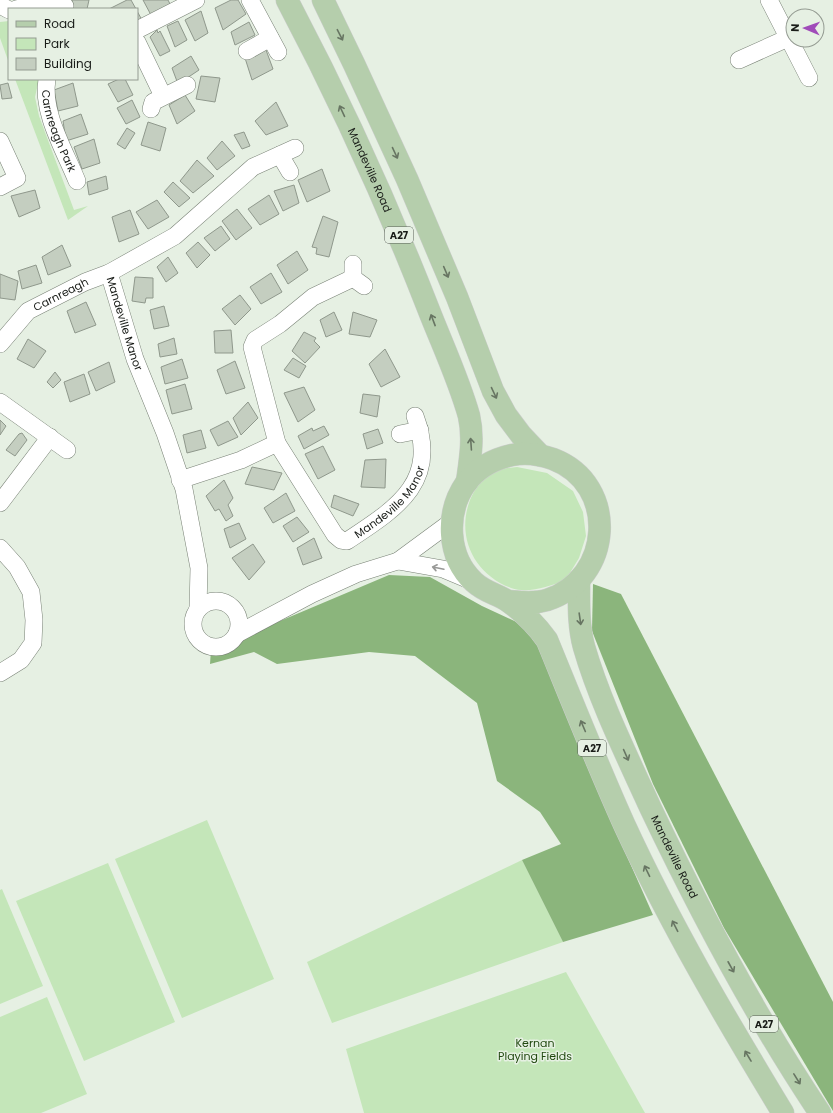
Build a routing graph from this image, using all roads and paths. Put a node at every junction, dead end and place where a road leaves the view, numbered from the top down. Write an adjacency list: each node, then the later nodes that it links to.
1 (196, 0): 8 (street)
2 (250, 0): 13 (street)
3 (287, 0): 36 (main road, Mandeville Road / A27, one-way to 3)
4 (323, 0): 34 (main road, A27, one-way to 34)
5 (770, 0): 9 (street)
6 (65, 5): 7 (street)
7 (20, 8)
8 (138, 29)
9 (785, 32)
10 (785, 39): 14 (street)
11 (138, 44): 18 (street)
12 (793, 48): 15 (street)
13 (247, 51)
14 (739, 60)
15 (809, 78)
16 (47, 80): 24 (street, Carnreagh Park)
17 (187, 85): 18 (street)
18 (163, 96): 19 (street)
19 (151, 109)
20 (0, 141): 25 (street)
21 (296, 148): 22 (street, Mandeville Manor)
22 (280, 155): 23 (street); 26 (street, Mandeville Manor)
23 (290, 172)
24 (77, 181)
25 (0, 187)
26 (109, 273): 28 (street, Carnreagh); 35 (street, Mandeville Manor)
27 (356, 276): 32 (street, Mandeville Manor)
28 (3, 335)
29 (0, 402): 31 (street)
30 (400, 434): 32 (street, Mandeville Manor)
31 (50, 437): 33 (street); 37 (street)
32 (278, 442): 35 (street)
33 (68, 450)
34 (540, 454): 36 (main road, A27); 42 (main road, A27)
35 (180, 480): 41 (street, Mandeville Manor)
36 (467, 482): 38 (main road, A27)
37 (0, 503)
38 (451, 522): 40 (street, Mandeville Manor); 43 (main road, A27)
39 (0, 548): 50 (street)
40 (398, 560): 43 (street, Mandeville Manor, one-way to 40); 48 (street, Mandeville Manor)
41 (198, 568): 44 (street, Mandeville Manor); 46 (street, Mandeville Manor)
42 (580, 580): 45 (main road, A27); 52 (main road, Mandeville Road / A27, one-way to 52)
43 (474, 582): 45 (main road, A27)
44 (214, 601): 46 (street); 47 (street, Mandeville Manor)
45 (508, 601): 51 (main road, A27, one-way to 45)
46 (198, 609): 49 (street, Mandeville Manor)
47 (235, 612): 48 (street, Mandeville Manor); 49 (street)
48 (272, 614): 49 (street, Mandeville Manor)
49 (237, 634)
50 (0, 673)
51 (783, 1113)
52 (820, 1113)

